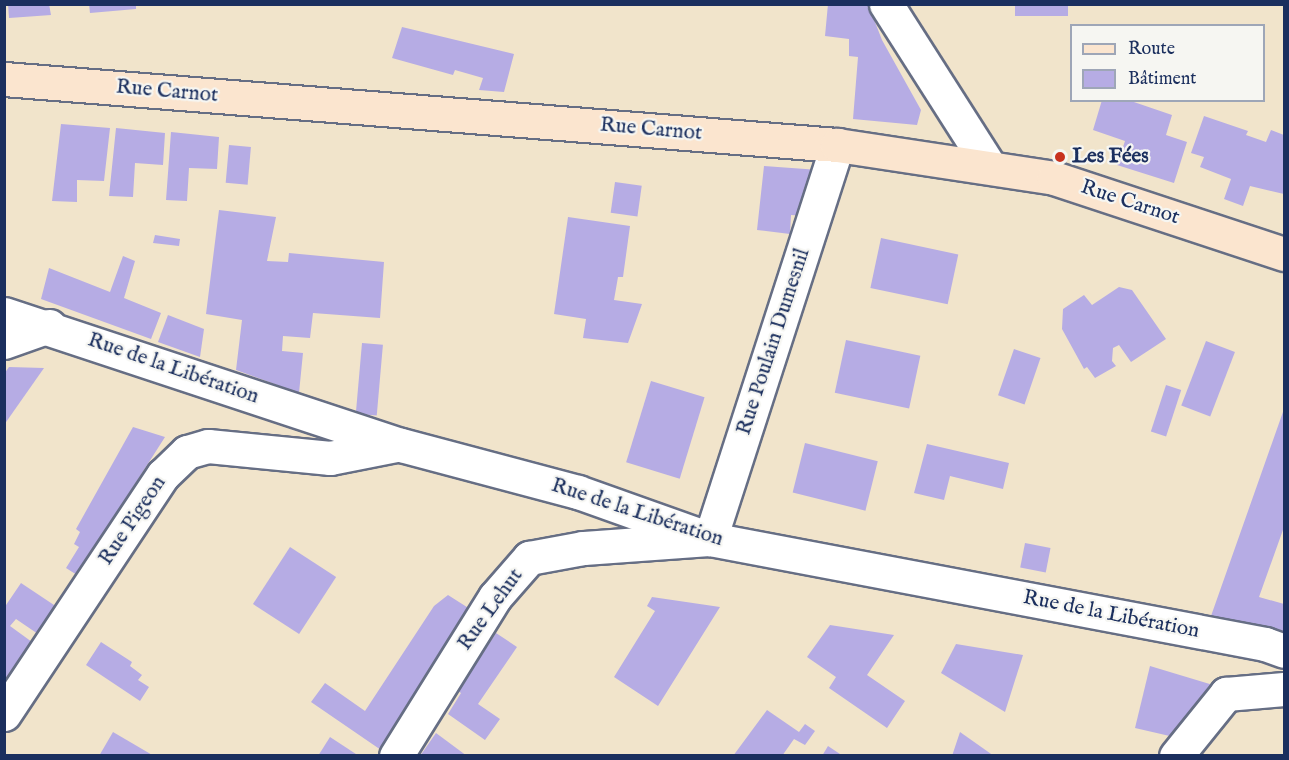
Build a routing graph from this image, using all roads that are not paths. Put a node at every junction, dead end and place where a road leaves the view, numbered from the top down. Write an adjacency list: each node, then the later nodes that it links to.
1 (886, 4): 4 (street)
2 (4, 79): 3 (street, Rue Carnot)
3 (837, 145): 4 (street, Rue Carnot); 10 (street, Rue Poulain Dumesnil)
4 (990, 167): 5 (street, Rue Carnot)
5 (1284, 254)
6 (4, 315): 7 (street, Rue de la Libération)
7 (49, 326): 8 (street); 9 (street, Rue de la Libération)
8 (4, 342)
9 (400, 445): 10 (street, Rue de la Libération); 13 (street, Rue Pigeon)
10 (711, 539): 11 (street, Rue de la Libération); 14 (street, Rue Lehut)
11 (1284, 651)
12 (1284, 689): 15 (street)
13 (4, 714)
14 (396, 756)
15 (1176, 756)

